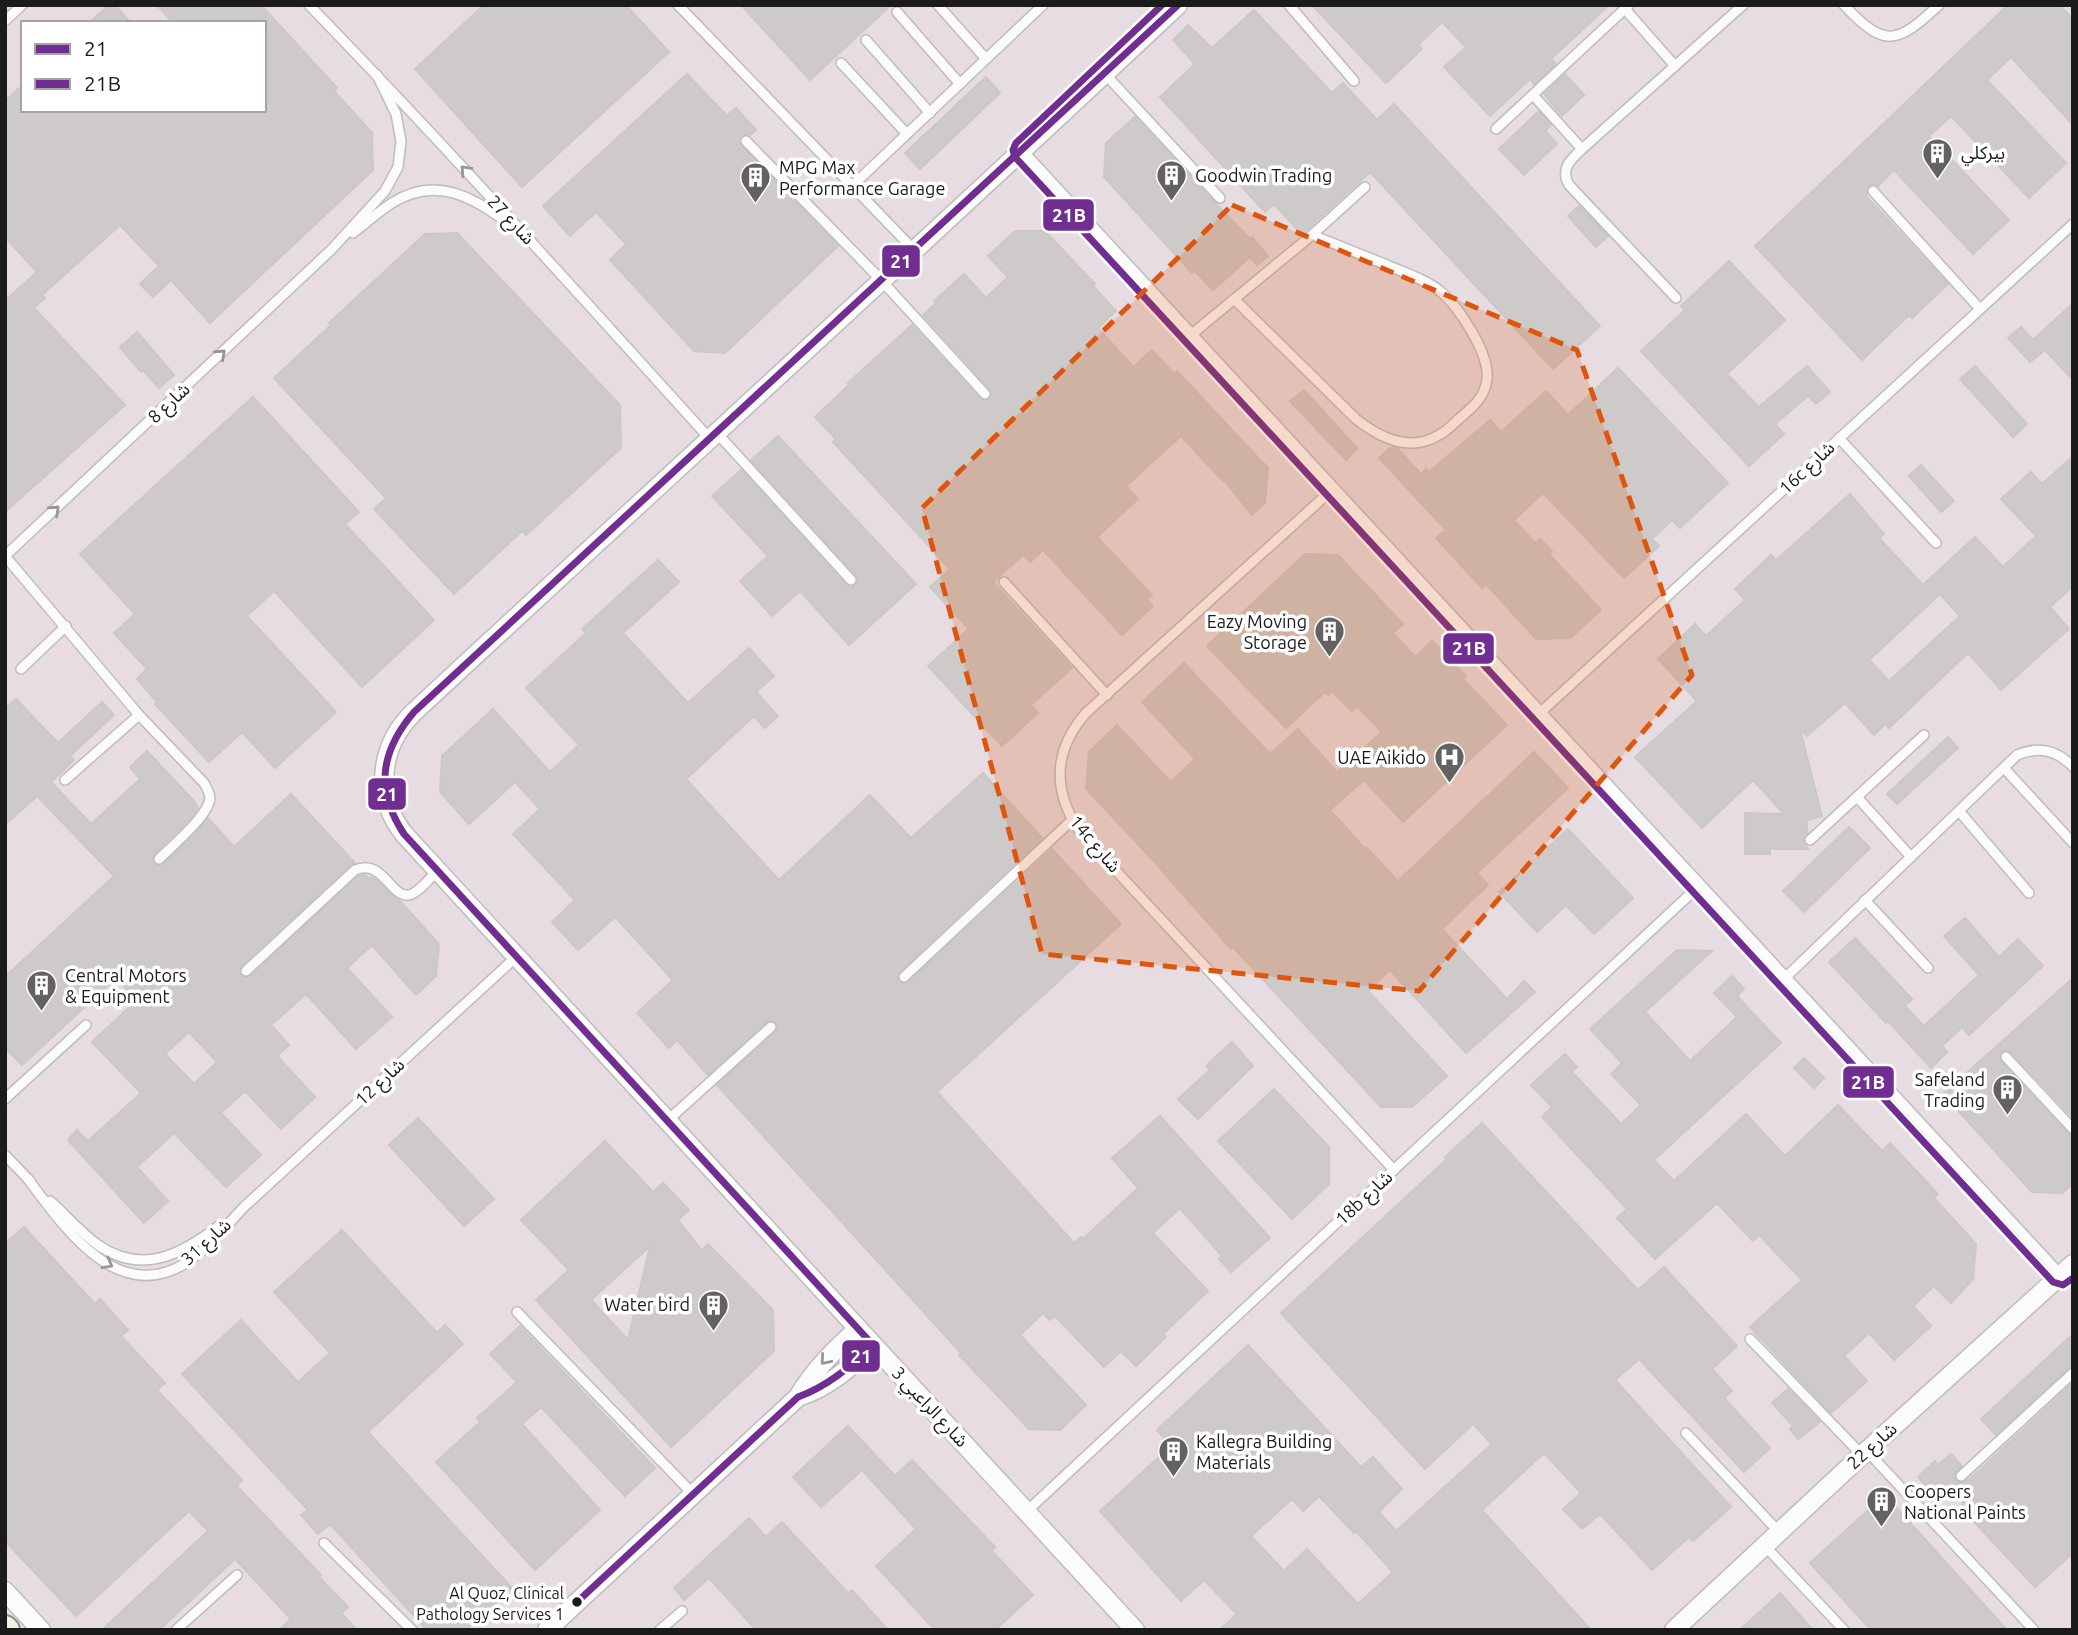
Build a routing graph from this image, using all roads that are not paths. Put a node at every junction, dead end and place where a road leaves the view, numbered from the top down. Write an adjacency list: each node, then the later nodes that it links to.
1 (22, 5): 13 (lane)
2 (309, 5): 19 (lane, شارع 27)
3 (678, 5): 29 (lane)
4 (938, 5): 15 (lane)
5 (1043, 5): 15 (lane)
6 (1178, 5): 18 (street)
7 (1289, 5): 20 (lane)
8 (1743, 5): 17 (lane)
9 (1844, 5): 10 (lane)
10 (1938, 5)
11 (1627, 7): 17 (lane); 22 (lane)
12 (897, 12): 21 (lane)
13 (5, 22)
14 (866, 40): 23 (lane)
15 (986, 59): 21 (lane)
16 (841, 63): 25 (lane)
17 (1675, 66): 27 (lane)
18 (1105, 74): 28 (street); 32 (lane)
19 (377, 75): 35 (lane, شارع 27, one-way to 19); 36 (lane, شارع 8)
20 (1354, 81)
21 (960, 84): 23 (lane)
22 (1533, 95): 24 (lane); 27 (lane)
23 (930, 113): 25 (lane)
24 (1496, 129)
25 (907, 134): 29 (lane)
26 (746, 141): 38 (lane)
27 (1582, 149): 39 (lane)
28 (1023, 151): 37 (street); 42 (lane)
29 (852, 186): 37 (lane)
30 (1365, 187): 34 (lane)
31 (1873, 191): 41 (lane)
32 (1220, 198)
33 (2073, 225): 41 (lane, 16c شارع)
34 (1312, 234): 40 (lane); 40 (lane)
35 (528, 238): 36 (lane, شارع 8); 44 (lane, شارع 27)
36 (332, 249): 48 (lane, شارع 8, one-way to 36)
37 (914, 250): 38 (street)
38 (881, 280): 43 (lane); 44 (street)
39 (1676, 298)
40 (1234, 299): 42 (lane)
41 (1980, 309): 45 (lane, 16c شارع)
42 (1192, 334): 46 (lane)
43 (985, 394)
44 (712, 435): 49 (lane, شارع 27); 67 (street, شارع الراعبي 3)
45 (1839, 438): 47 (lane); 54 (lane, 16c شارع)
46 (1334, 488): 53 (lane, 14c شارع); 54 (lane)
47 (1936, 543)
48 (5, 556): 51 (lane)
49 (851, 580)
50 (1004, 582): 53 (lane)
51 (66, 626): 52 (lane); 55 (lane)
52 (21, 669)
53 (1107, 695): 62 (lane, 14c شارع)
54 (1542, 711): 68 (lane)
55 (139, 715): 59 (lane); 66 (lane)
56 (1924, 735): 60 (lane)
57 (2073, 766): 58 (lane)
58 (2004, 768): 61 (lane); 64 (lane)
59 (65, 780)
60 (1857, 797): 63 (lane); 65 (lane)
61 (1959, 811): 65 (lane); 69 (lane)
62 (1072, 820): 74 (lane); 83 (lane, 14c شارع)
63 (1810, 840)
64 (2073, 844)
65 (1911, 857): 70 (lane)
66 (159, 859)
67 (438, 871): 71 (street, شارع الراعبي 3); 73 (lane)
68 (1700, 885): 75 (lane); 83 (lane, 18b شارع)
69 (2029, 893)
70 (1866, 901): 72 (lane); 75 (lane)
71 (516, 957): 80 (street, شارع الراعبي 3); 85 (lane, شارع 12)
72 (1928, 968)
73 (246, 971)
74 (904, 977)
75 (1786, 977): 86 (lane)
76 (86, 1025): 79 (lane)
77 (771, 1027): 80 (lane)
78 (2006, 1057): 81 (lane)
79 (5, 1099)
80 (667, 1121): 88 (street, شارع الراعبي 3)
81 (2073, 1129)
82 (5, 1155): 84 (lane, شارع 31)
83 (1394, 1170): 97 (lane, 18b شارع)
84 (28, 1179): 85 (lane, شارع 31); 85 (lane, شارع 31, one-way to 85)
85 (244, 1207)
86 (2067, 1270): 94 (street, شارع 22)
87 (517, 1312): 96 (lane)
88 (858, 1329): 90 (street, شارع الراعبي 3); 92 (street, one-way to 92)
89 (1750, 1339): 94 (lane)
90 (873, 1345): 92 (street); 97 (street, شارع الراعبي 3)
91 (2073, 1373): 95 (lane)
92 (798, 1398): 96 (street)
93 (1686, 1433): 98 (lane)
94 (1864, 1453): 98 (street, شارع 22); 112 (lane)
95 (1961, 1476)
96 (693, 1494): 107 (street)
97 (1027, 1511): 109 (street, شارع الراعبي 3)
98 (1779, 1532): 100 (street, شارع 22)
99 (324, 1543): 106 (lane)
100 (1765, 1546): 110 (street, شارع 22); 111 (lane)
101 (237, 1575): 105 (lane)
102 (5, 1591): 104 (street)
103 (682, 1611): 108 (lane)
104 (41, 1630)
105 (176, 1630)
106 (412, 1630)
107 (547, 1630)
108 (660, 1630)
109 (1135, 1630)
110 (1674, 1630)
111 (1844, 1630)
112 (2034, 1630)

